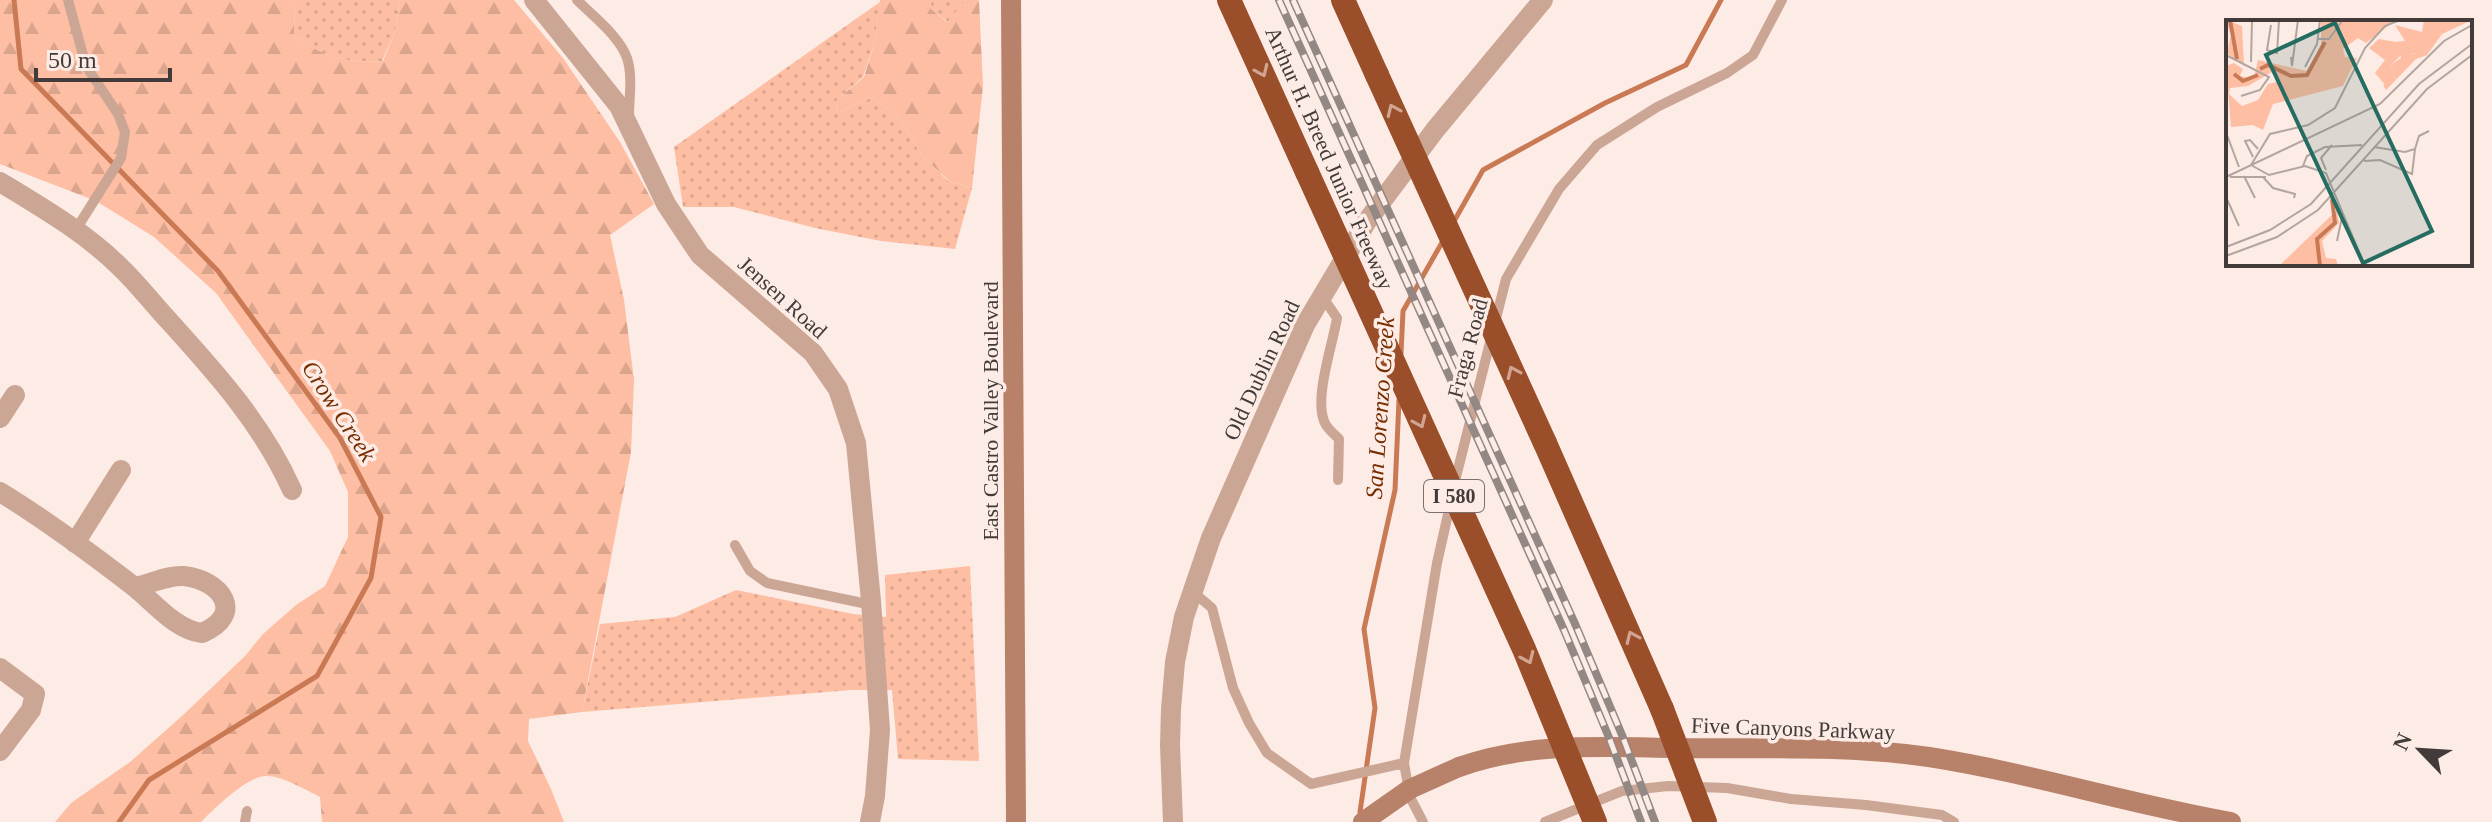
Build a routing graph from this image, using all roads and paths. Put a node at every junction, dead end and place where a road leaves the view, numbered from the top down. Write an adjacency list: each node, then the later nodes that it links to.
1 (68, 0): 11 (lane)
2 (534, 0): 9 (street, Jensen Road)
3 (577, 0): 9 (lane)
4 (1011, 0): 28 (main road, East Castro Valley Boulevard)
5 (1229, 0): 33 (highway, Arthur H. Breed Junior Freeway / I 580, one-way to 33, bridge)
6 (1343, 0): 34 (highway, one-way to 6, bridge)
7 (1543, 0): 12 (street, Old Dublin Road)
8 (1782, 0): 26 (lane, Fraga Road)
9 (628, 126): 23 (street, Jensen Road)
10 (0, 182): 11 (street)
11 (75, 232): 17 (street)
12 (1322, 296): 16 (lane); 22 (street, Old Dublin Road)
13 (15, 395): 14 (street)
14 (0, 418)
15 (121, 470): 19 (street)
16 (1338, 480)
17 (292, 490)
18 (0, 492): 19 (street)
19 (75, 543): 21 (street)
20 (735, 545): 23 (lane)
21 (135, 587)
22 (1192, 591): 26 (lane); 29 (street, Old Dublin Road)
23 (872, 605): 27 (street, Jensen Road)
24 (0, 668): 25 (street)
25 (0, 751)
26 (1404, 763): 31 (lane, Fraga Road)
27 (870, 822)
28 (1016, 822)
29 (1173, 822)
30 (1363, 822): 36 (main road, Five Canyons Parkway, bridge)
31 (1423, 822)
32 (1545, 822): 35 (lane)
33 (1595, 822)
34 (1705, 822)
35 (1954, 822)
36 (2231, 822)

